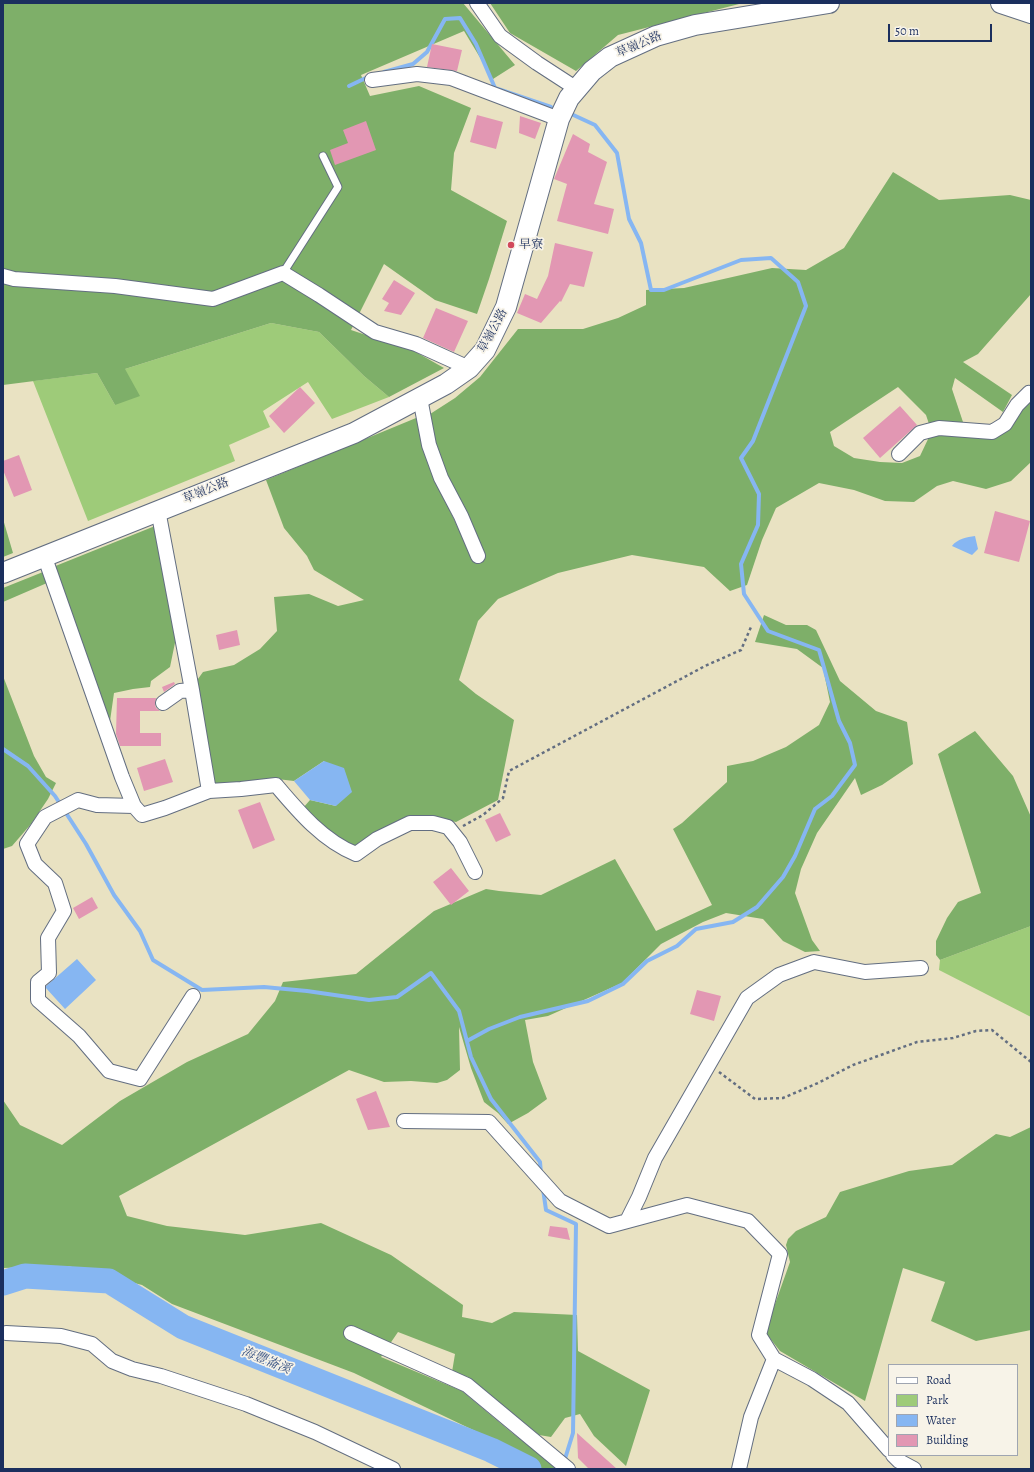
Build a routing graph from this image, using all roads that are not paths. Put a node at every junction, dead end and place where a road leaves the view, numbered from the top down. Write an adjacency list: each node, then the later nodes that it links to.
1 (477, 3): 6 (street)
2 (829, 3): 6 (main road, 草嶺公路)
3 (1001, 3): 4 (main road)
4 (1031, 13)
5 (372, 80): 7 (street)
6 (577, 89): 7 (main road, 草嶺公路)
7 (559, 119): 11 (main road, 草嶺公路)
8 (323, 156): 9 (lane)
9 (283, 273): 10 (street); 11 (street)
10 (3, 276)
11 (469, 368): 13 (main road, 草嶺公路)
12 (1031, 394): 14 (street)
13 (420, 398): 15 (main road, 草嶺公路); 17 (street)
14 (899, 454)
15 (158, 510): 16 (main road, 草嶺公路); 19 (street)
16 (44, 555): 18 (main road, 草嶺公路); 22 (street)
17 (478, 556)
18 (3, 573)
19 (192, 690): 20 (street); 21 (street)
20 (163, 703)
21 (209, 791): 22 (street); 23 (street)
22 (134, 806): 25 (street)
23 (475, 872)
24 (921, 968): 27 (street)
25 (193, 996)
26 (404, 1121): 27 (street)
27 (627, 1221): 30 (street)
28 (6, 1333): 33 (street)
29 (351, 1333): 34 (street)
30 (774, 1359): 31 (street); 35 (street)
31 (888, 1449)
32 (894, 1456): 36 (street)
33 (393, 1469)
34 (568, 1469)
35 (739, 1469)
36 (914, 1469)

